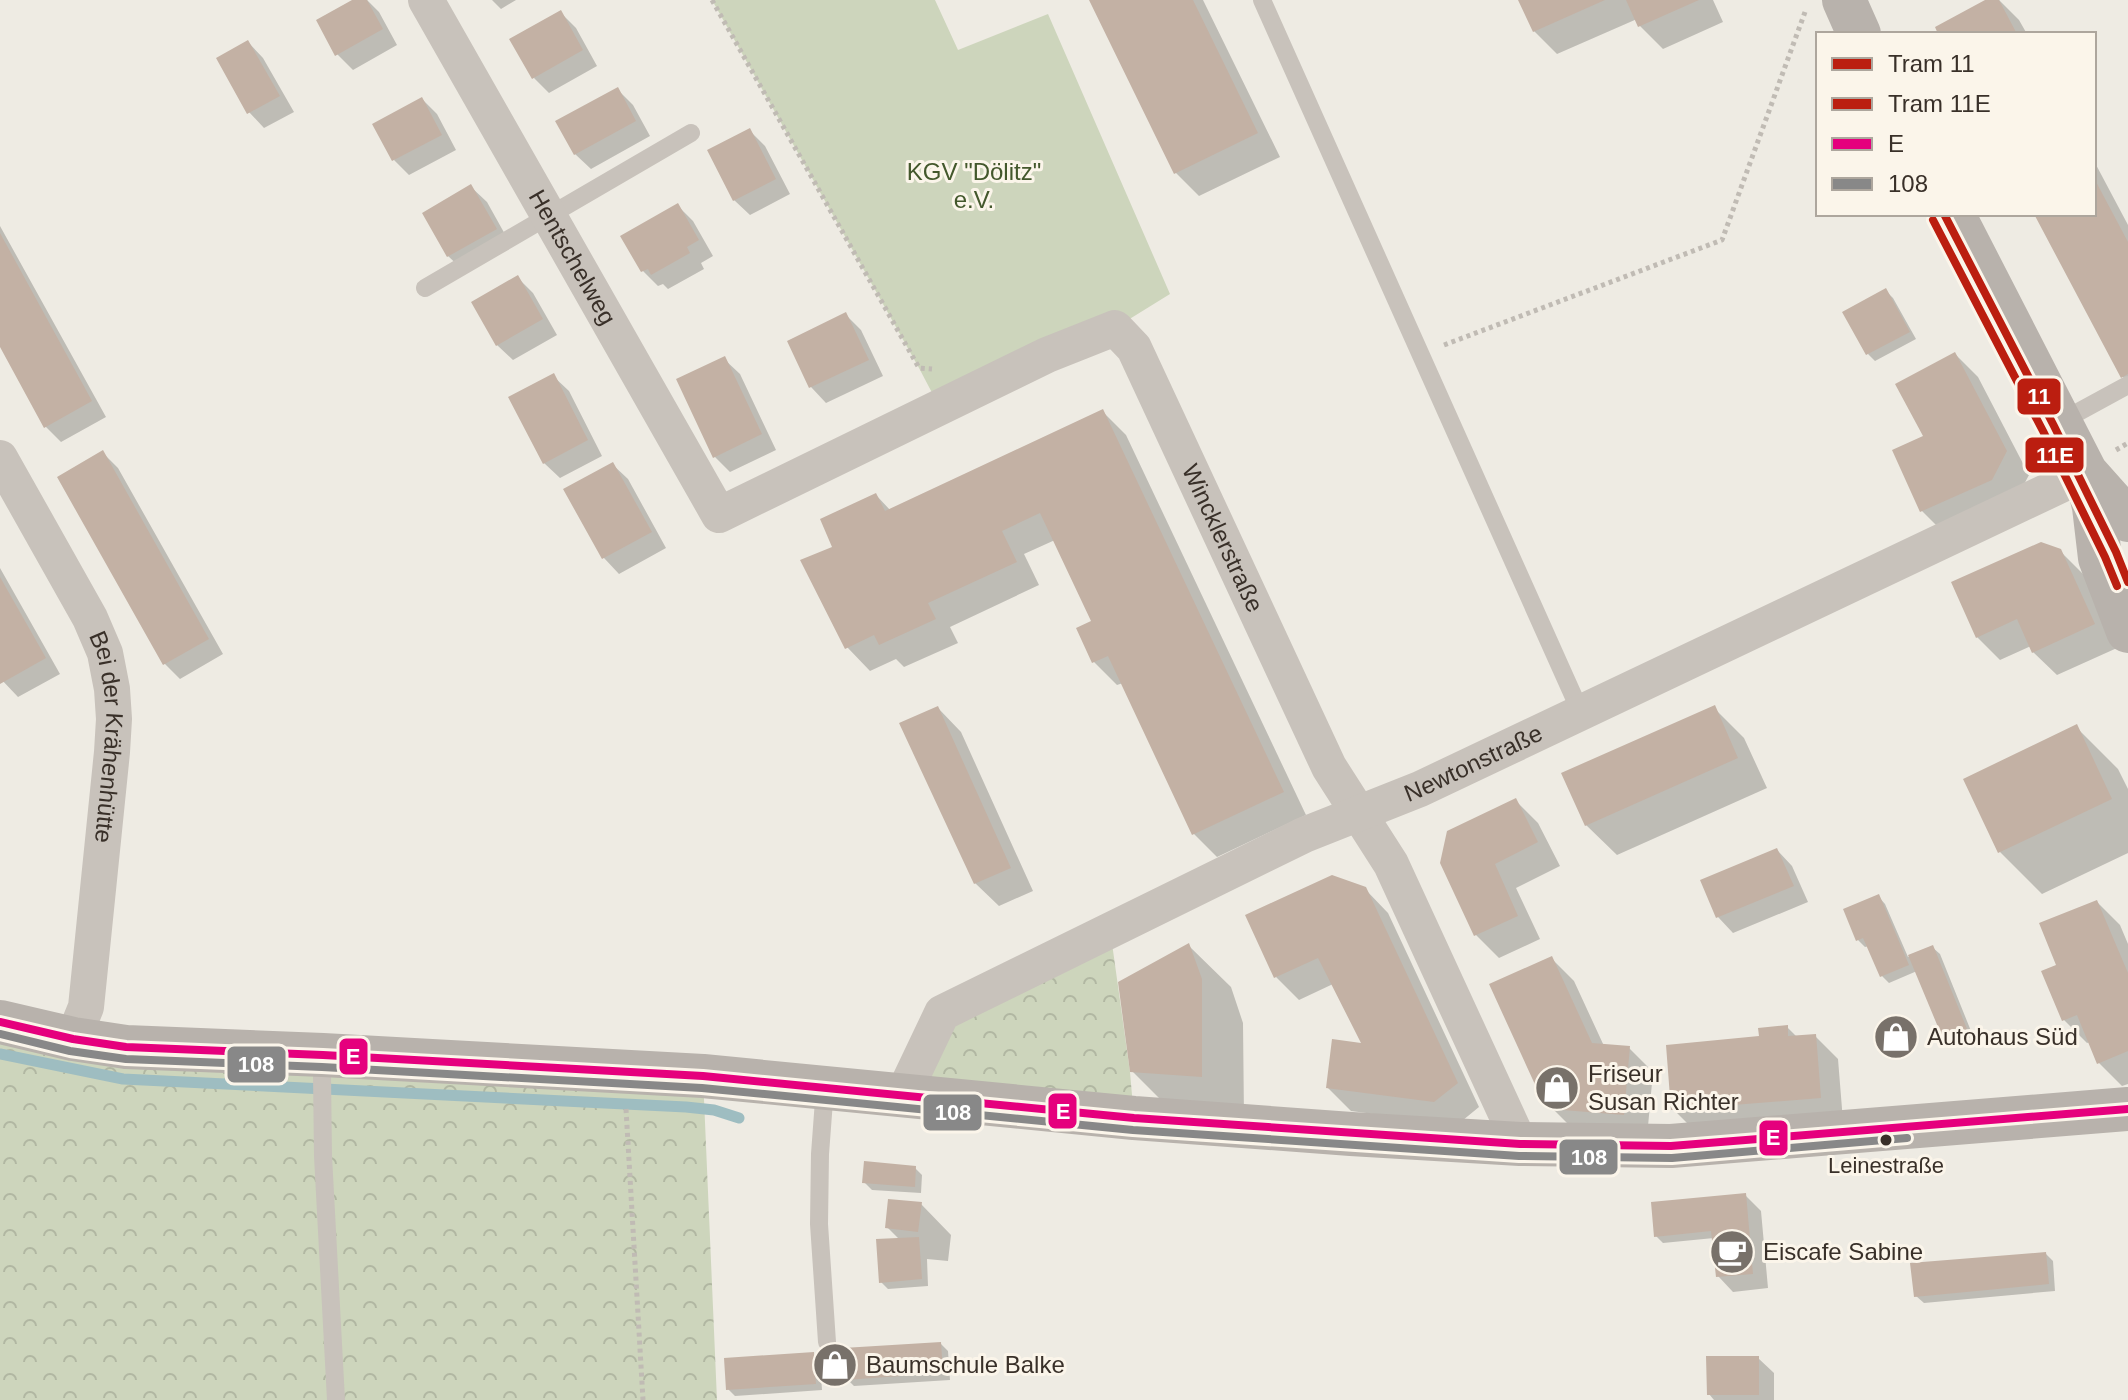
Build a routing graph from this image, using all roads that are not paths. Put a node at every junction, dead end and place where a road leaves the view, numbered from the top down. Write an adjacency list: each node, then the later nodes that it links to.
1 (426, 0): 6 (street, Hentschelweg)
2 (1262, 0): 16 (lane)
3 (1824, 6): 4 (main road)
4 (1856, 32)
5 (691, 133): 6 (lane)
6 (549, 215): 8 (lane); 13 (street, Hentschelweg)
7 (1954, 216): 10 (main road)
8 (425, 288)
9 (2128, 385): 10 (lane)
10 (2060, 422): 12 (main road)
11 (0, 458): 19 (street, Bei der Krähenhütte)
12 (2086, 473): 14 (main road); 15 (main road); 16 (street, Newtonstraße)
13 (719, 515): 17 (street, Wincklerstraße)
14 (2128, 520)
15 (2128, 631)
16 (1581, 713): 17 (street, Newtonstraße)
17 (1360, 813): 22 (street, Newtonstraße); 24 (street, Wincklerstraße)
18 (0, 1022): 19 (main road)
19 (73, 1039): 20 (main road)
20 (322, 1065): 21 (main road); 26 (lane)
21 (825, 1087): 22 (main road); 25 (lane)
22 (903, 1095): 24 (main road)
23 (2128, 1109): 24 (main road)
24 (1520, 1144)
25 (827, 1342)
26 (336, 1400)

